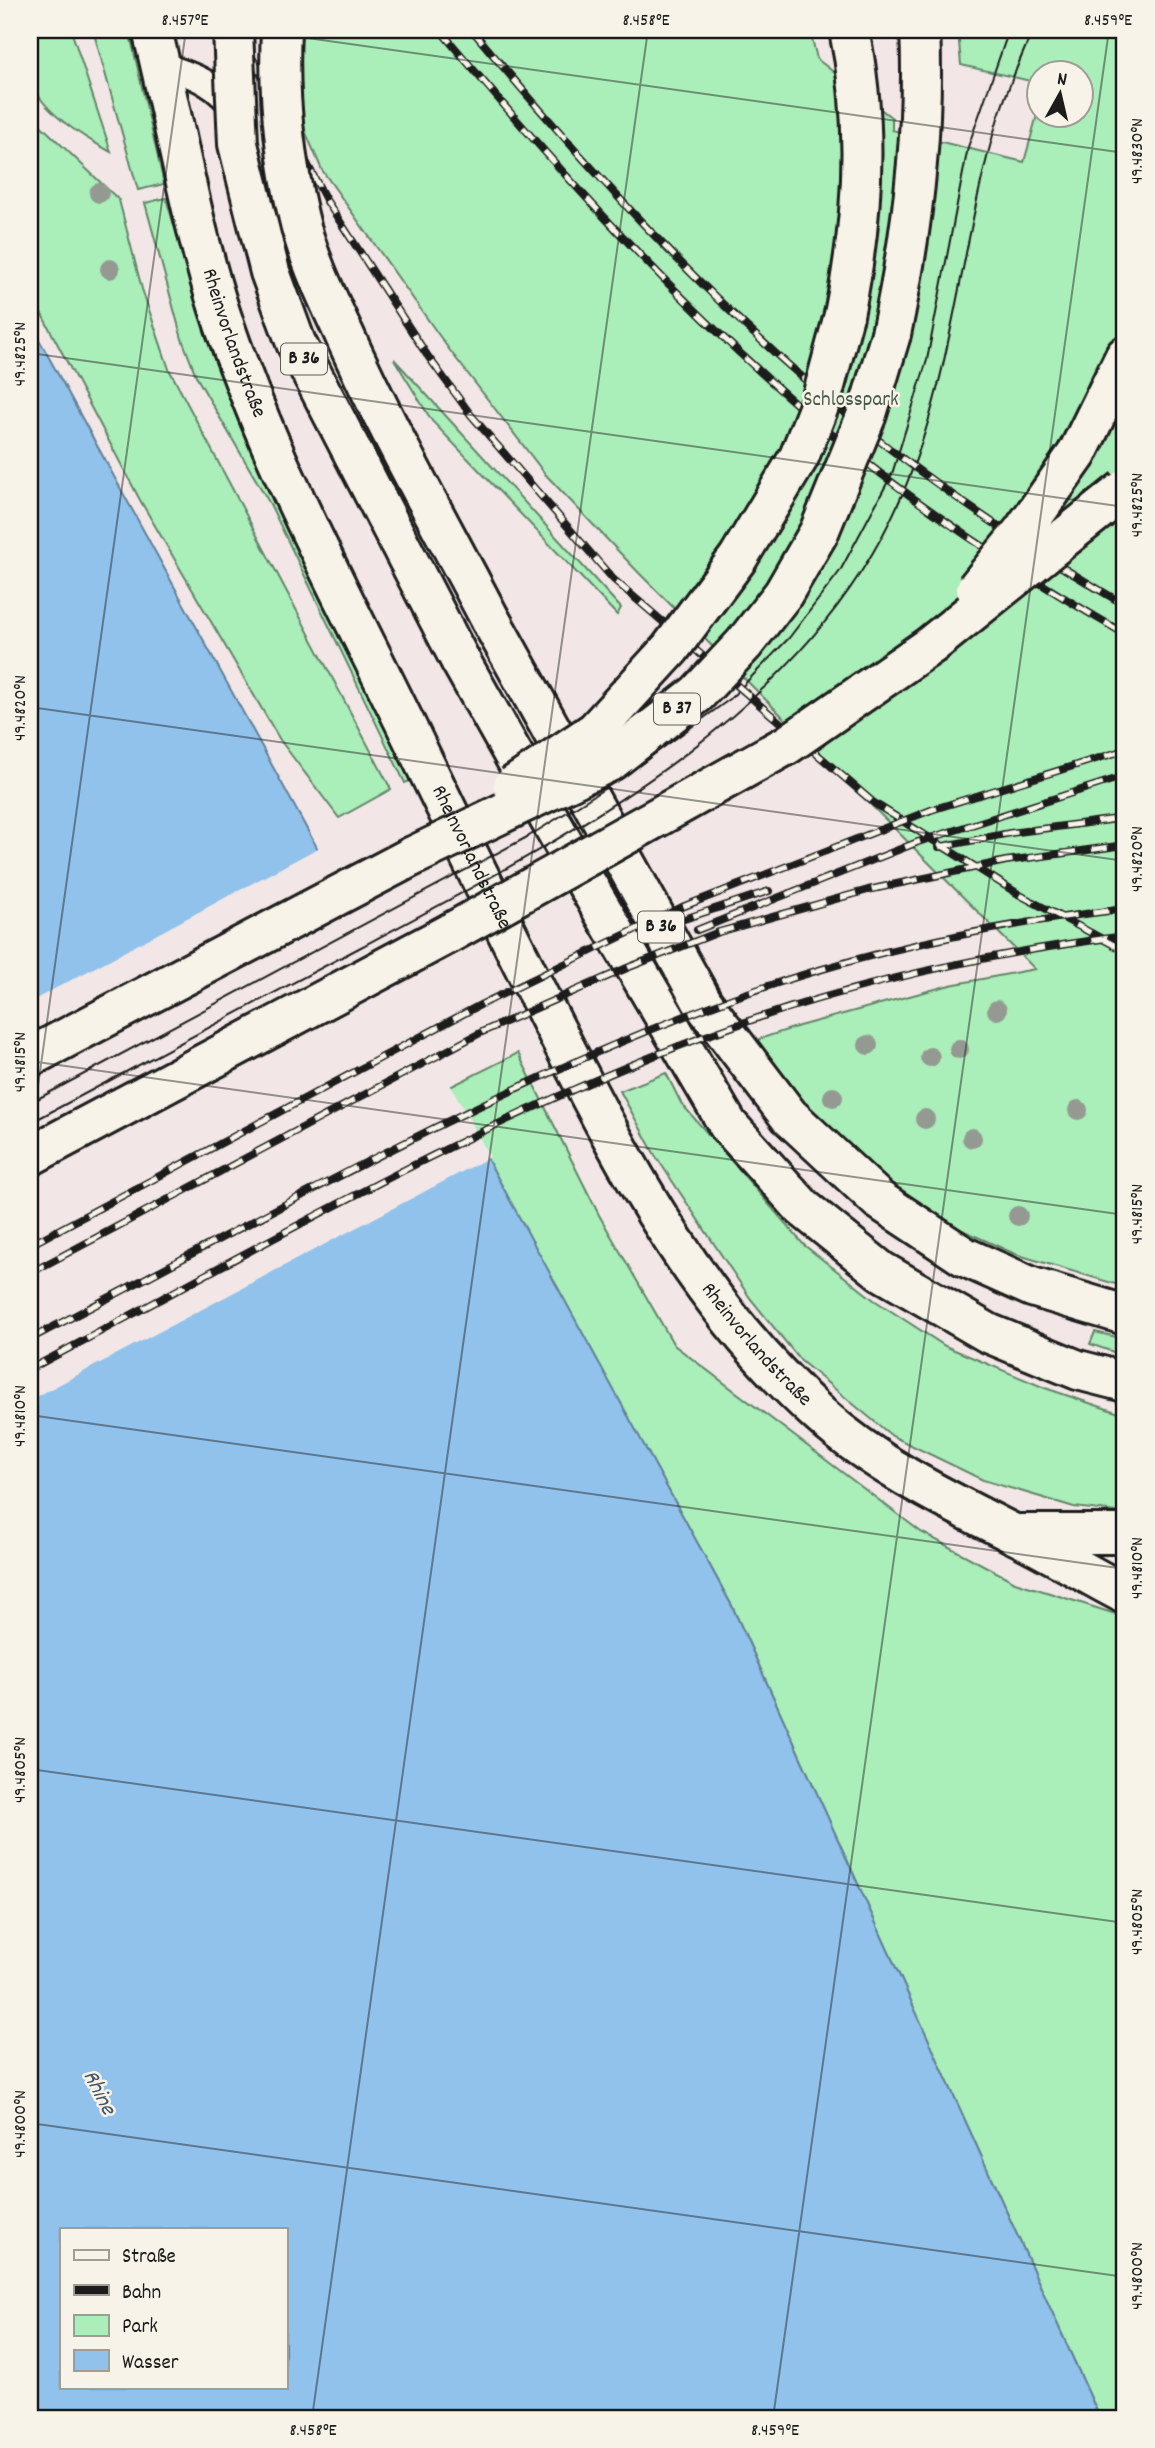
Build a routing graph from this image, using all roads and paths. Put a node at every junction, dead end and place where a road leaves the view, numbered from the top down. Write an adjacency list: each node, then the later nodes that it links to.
1 (233, 30): 14 (main road, B 36, bridge)
2 (281, 30): 13 (main road, B 36, bridge)
3 (921, 42): 10 (main road, B 37, bridge)
4 (852, 43): 10 (main road, bridge)
5 (156, 47): 6 (lane); 15 (main road, Rheinvorlandstraße)
6 (254, 142)
7 (1125, 356): 9 (main road, bridge)
8 (1125, 489): 9 (main road, bridge)
9 (931, 645): 12 (main road, bridge)
10 (411, 857): 11 (main road, B 37)
11 (30, 1057)
12 (30, 1156)
13 (1125, 1315)
14 (1125, 1382)
15 (1015, 1534): 16 (main road, Rheinvorlandstraße); 17 (main road, Rheinvorlandstraße)
16 (1125, 1534)
17 (1125, 1594)

